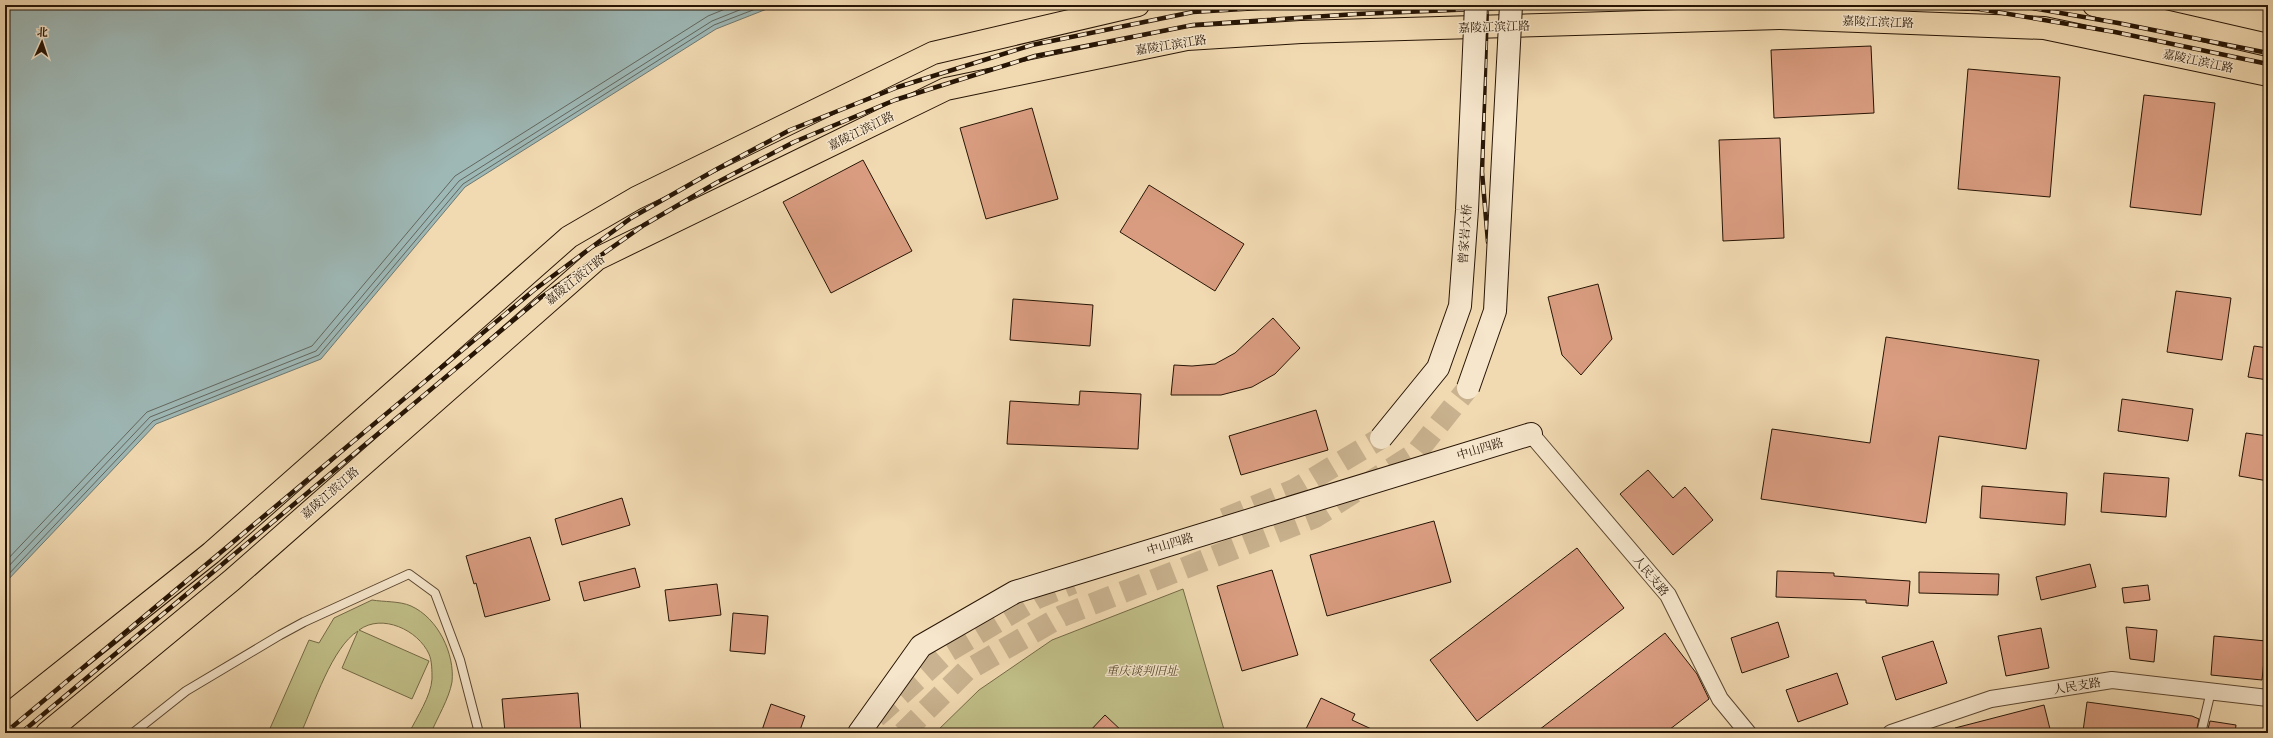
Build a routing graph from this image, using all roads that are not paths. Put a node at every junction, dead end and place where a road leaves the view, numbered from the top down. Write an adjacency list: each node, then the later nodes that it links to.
1 (1138, 5): 12 (main road)
2 (1476, 5): 9 (main road, 曾家岩大桥, bridge)
3 (1511, 5): 7 (main road, bridge)
4 (2094, 5): 5 (main road)
5 (2268, 45)
6 (2268, 75): 13 (main road, 嘉陵江滨江路)
7 (1468, 388)
8 (1531, 434): 16 (main road, 中山四路); 17 (street, 人民支路)
9 (1381, 438)
10 (2211, 691): 11 (street, 人民支路); 18 (street, 人民支路); 19 (lane)
11 (2268, 698)
12 (5, 717)
13 (48, 733)
14 (133, 733): 15 (lane)
15 (479, 733)
16 (859, 733)
17 (1748, 733)
18 (1891, 733)
19 (2201, 733)

